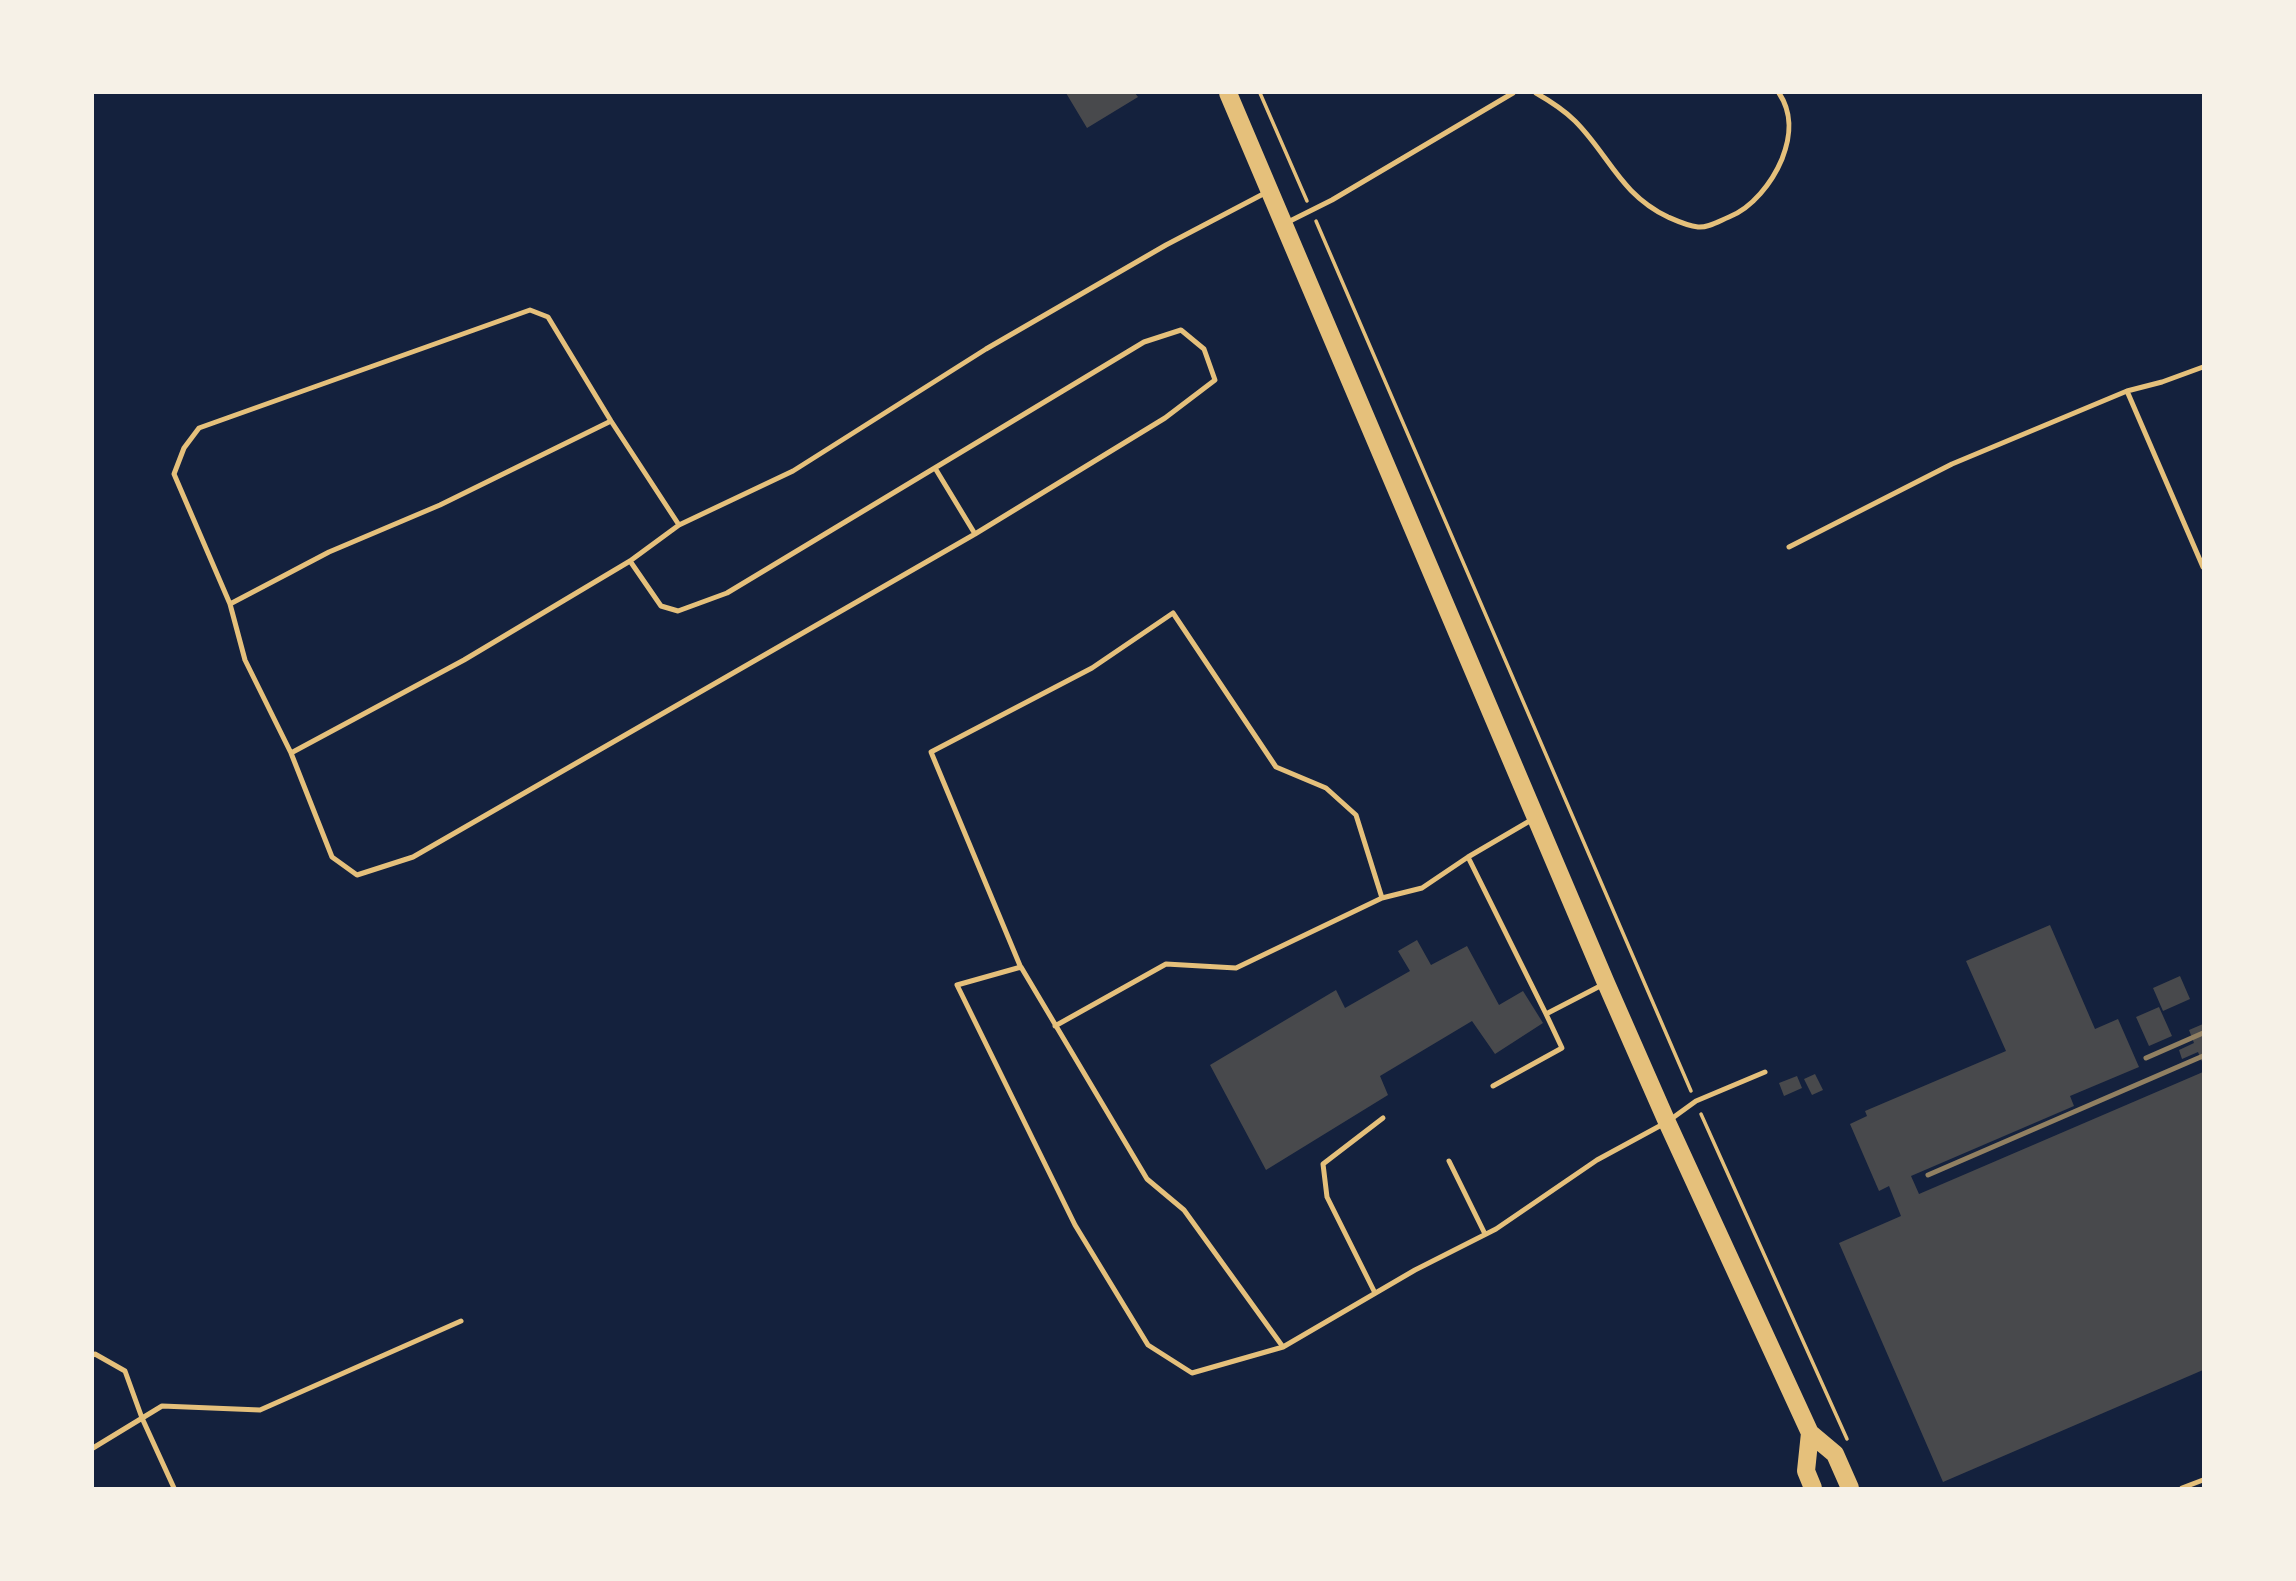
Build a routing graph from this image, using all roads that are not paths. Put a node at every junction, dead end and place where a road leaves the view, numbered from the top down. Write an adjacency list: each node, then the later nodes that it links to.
1 (1228, 93): 5 (main road)
2 (1513, 93): 6 (lane)
3 (1536, 93): 4 (lane)
4 (1779, 93)
5 (1270, 191): 6 (main road); 11 (lane)
6 (1284, 224): 18 (main road)
7 (2203, 367): 8 (lane)
8 (2127, 391): 13 (lane); 15 (lane)
9 (611, 421): 11 (lane); 16 (lane); 16 (lane)
10 (935, 468): 12 (lane); 12 (lane); 14 (lane)
11 (679, 525): 14 (lane)
12 (975, 534): 17 (lane)
13 (1789, 547)
14 (630, 561): 17 (lane)
15 (2203, 567)
16 (230, 604): 17 (lane)
17 (291, 753)
18 (1536, 818): 19 (lane); 22 (main road)
19 (1468, 857): 20 (lane); 23 (lane)
20 (1382, 898): 21 (lane); 24 (lane)
21 (1021, 968): 24 (lane); 33 (lane)
22 (1606, 983): 23 (lane); 28 (main road)
23 (1546, 1014): 26 (lane)
24 (1055, 1026): 33 (lane)
25 (1765, 1072): 28 (lane)
26 (1493, 1086)
27 (1382, 1118): 31 (lane)
28 (1667, 1122): 30 (lane); 36 (main road)
29 (1449, 1161): 30 (lane)
30 (1485, 1234): 31 (lane)
31 (1376, 1293): 33 (lane)
32 (461, 1321): 35 (lane)
33 (1283, 1347)
34 (93, 1355): 35 (lane)
35 (142, 1418): 37 (lane); 39 (lane)
36 (1810, 1433): 40 (main road); 41 (main road)
37 (93, 1448)
38 (2203, 1480): 42 (lane)
39 (174, 1488)
40 (1813, 1488)
41 (1850, 1488)
42 (2182, 1488)

